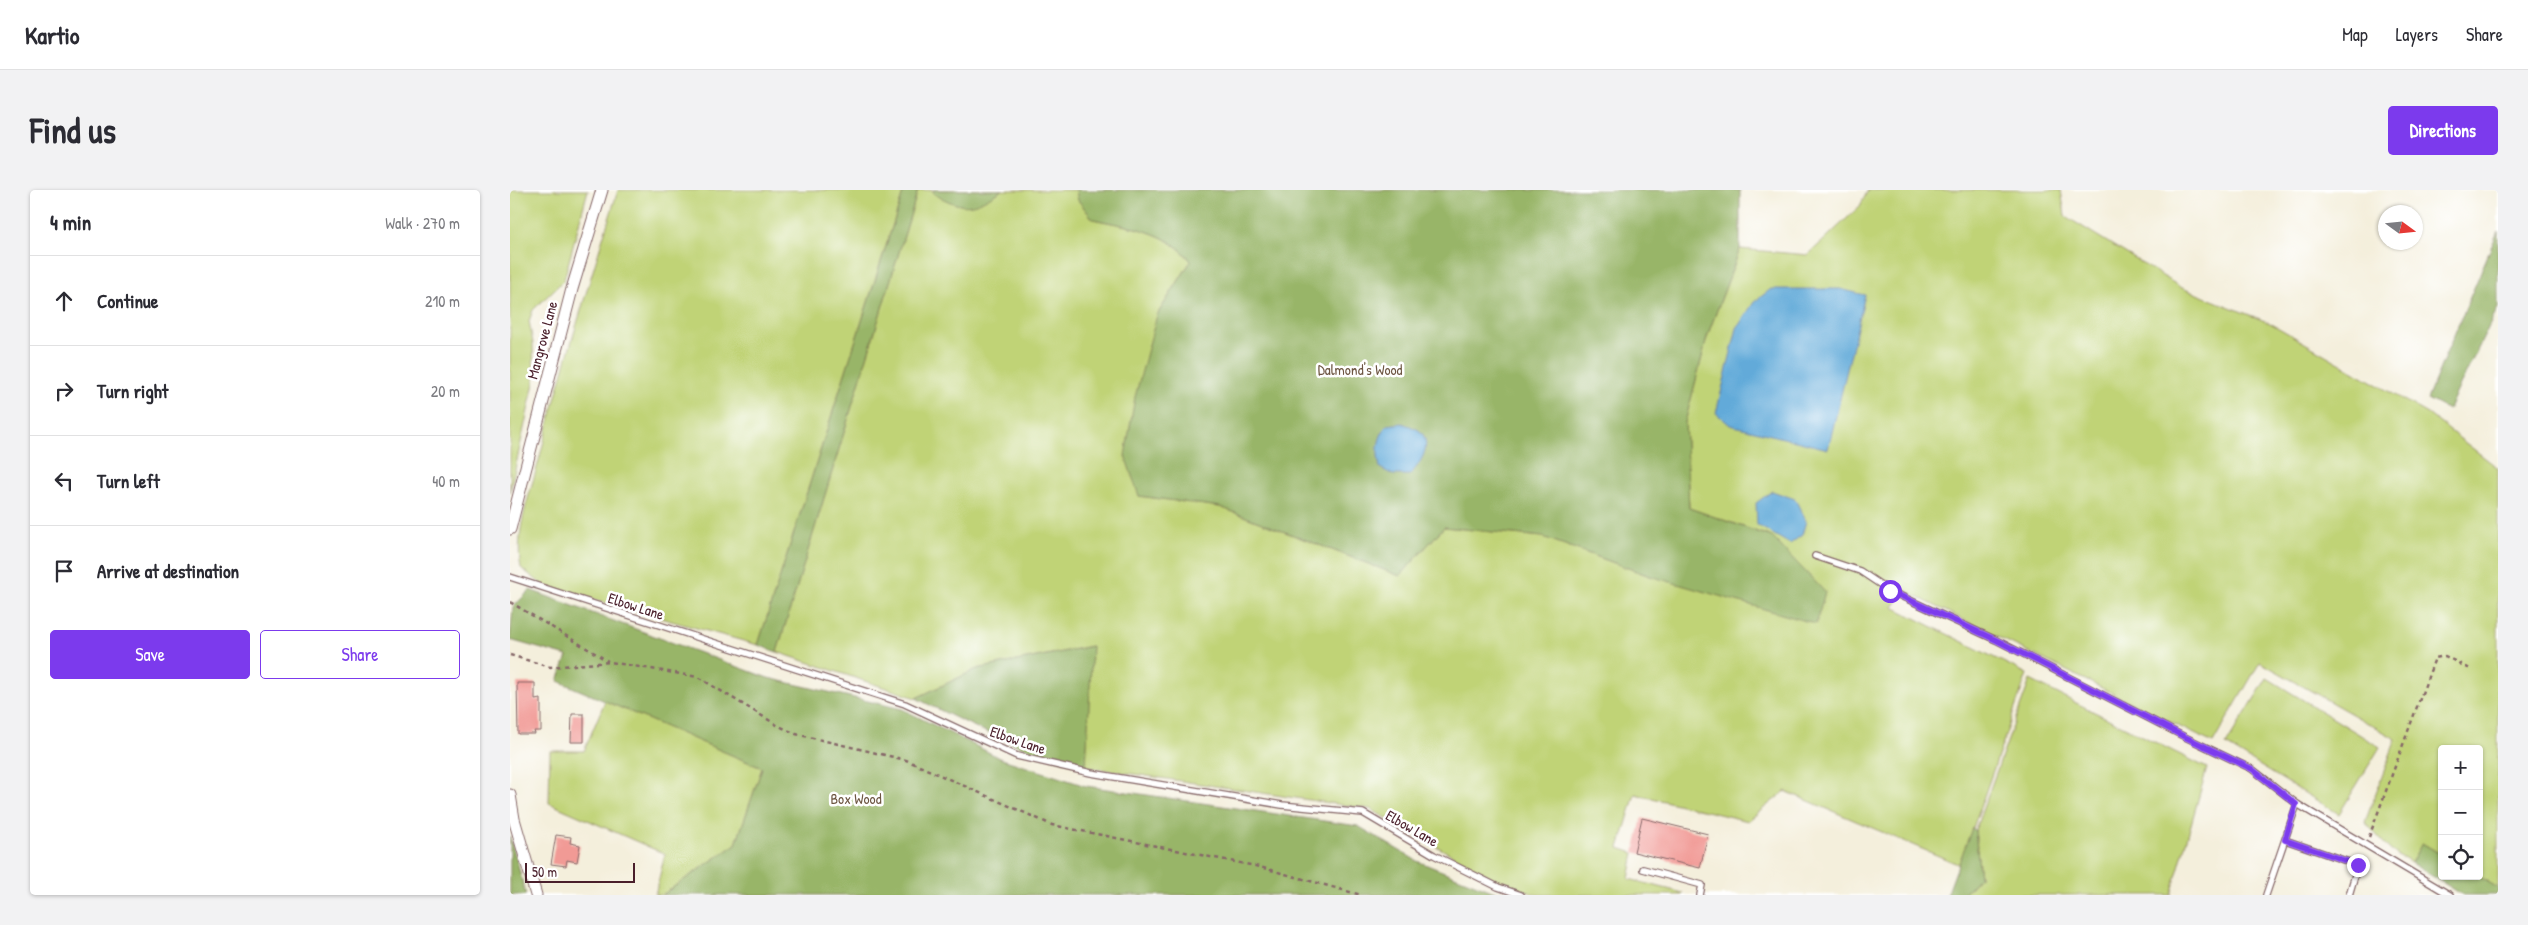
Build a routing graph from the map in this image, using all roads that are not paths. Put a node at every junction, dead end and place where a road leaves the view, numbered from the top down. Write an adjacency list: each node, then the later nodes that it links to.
1 (602, 190): 2 (street, Mangrove Lane)
2 (510, 529)
3 (1815, 556): 6 (lane)
4 (510, 577): 10 (lane, Elbow Lane)
5 (510, 795): 9 (street)
6 (2296, 804): 7 (lane); 14 (lane)
7 (2285, 840): 12 (lane); 13 (lane)
8 (1643, 869): 11 (lane)
9 (536, 895)
10 (1521, 895)
11 (1700, 895)
12 (2266, 895)
13 (2349, 895)
14 (2450, 895)

